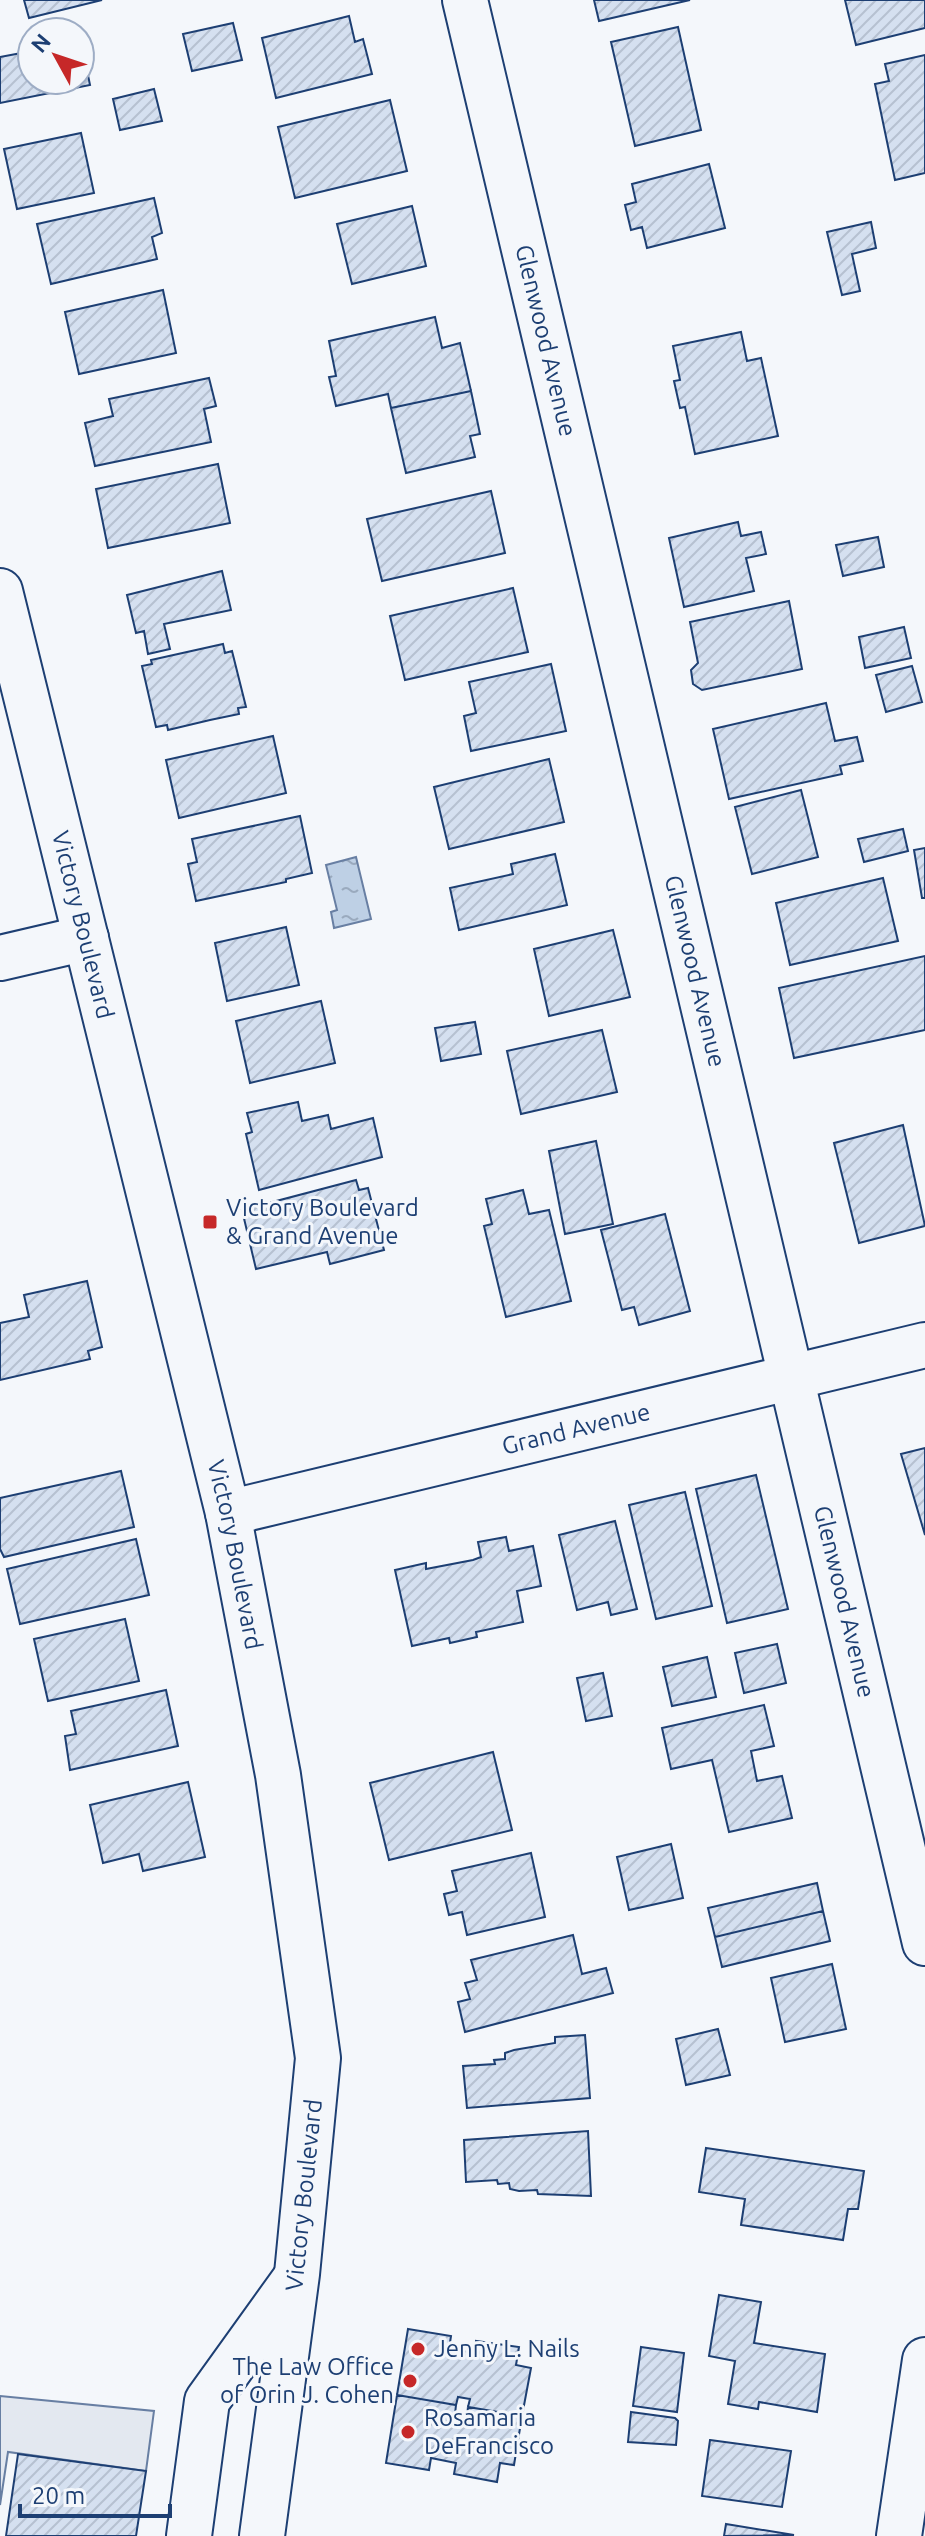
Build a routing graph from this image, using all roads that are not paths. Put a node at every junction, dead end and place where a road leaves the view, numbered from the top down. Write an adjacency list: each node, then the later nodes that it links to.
1 (465, 0): 6 (street, Glenwood Avenue)
2 (0, 591): 3 (street, Victory Boulevard)
3 (86, 938): 4 (street); 7 (street, Victory Boulevard)
4 (0, 958)
5 (925, 1345): 6 (street, Grand Avenue)
6 (791, 1376): 7 (street, Grand Avenue); 8 (street, Glenwood Avenue)
7 (228, 1513): 9 (street, Victory Boulevard)
8 (925, 1943)
9 (297, 2274): 11 (street); 12 (street, Victory Boulevard)
10 (925, 2360): 13 (street)
11 (189, 2536)
12 (262, 2536)
13 (899, 2536)

